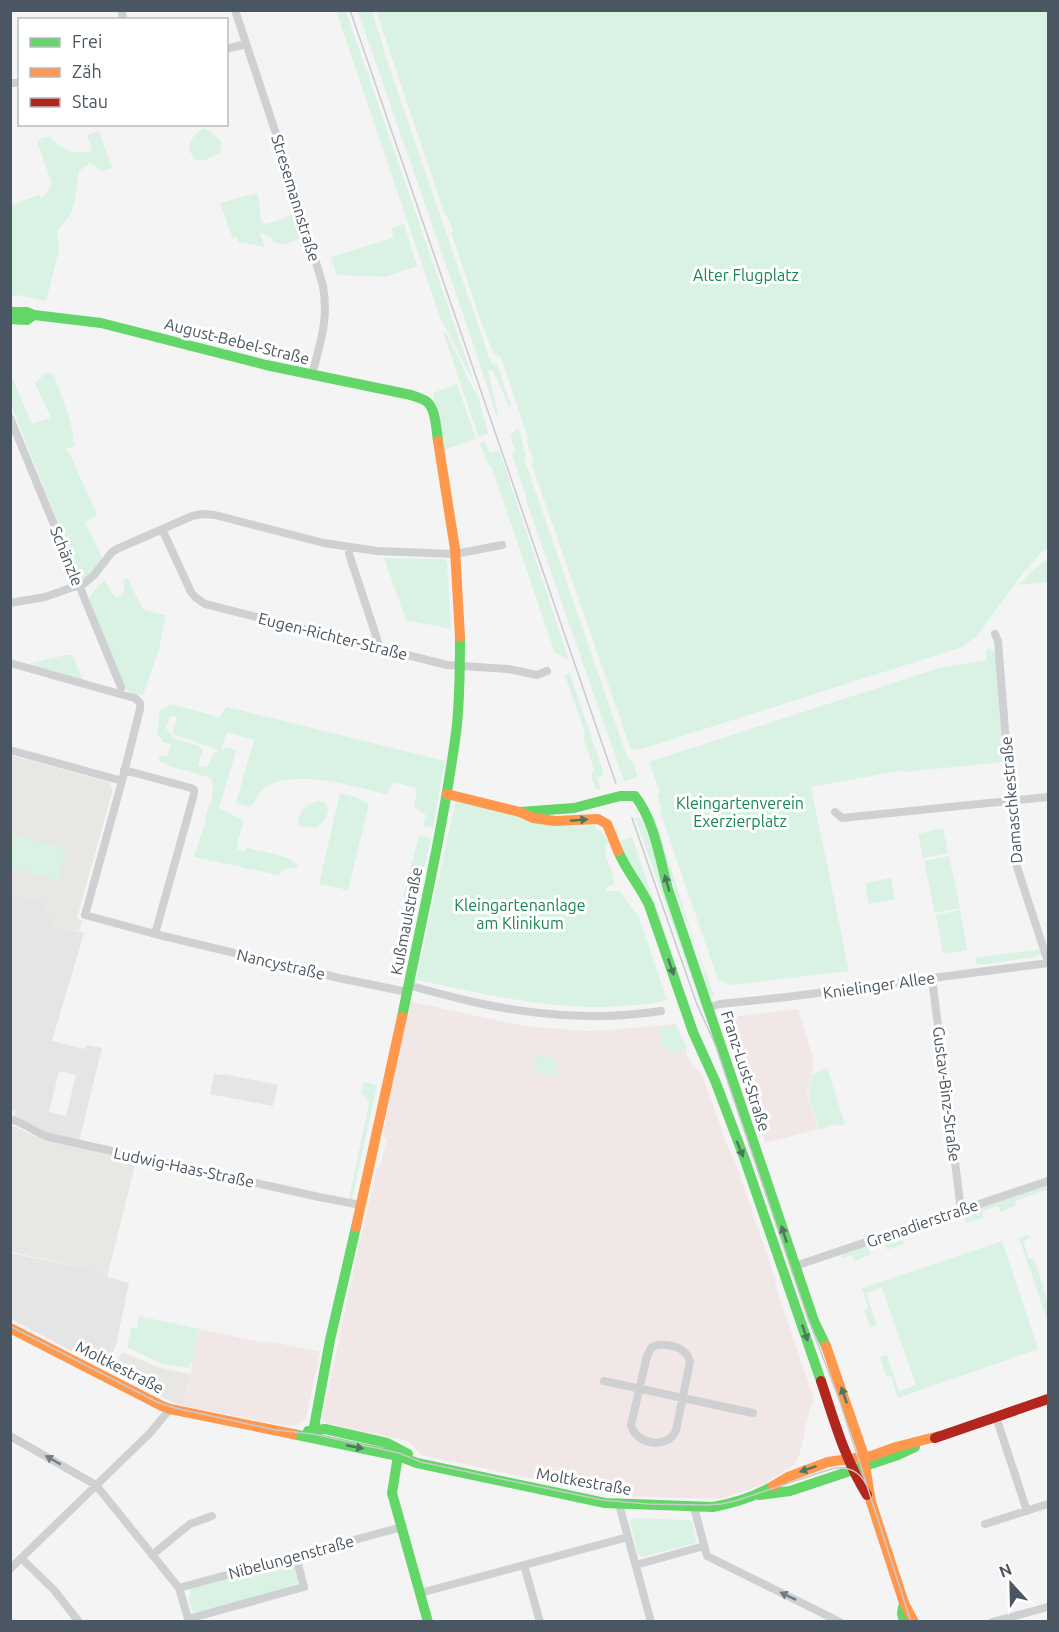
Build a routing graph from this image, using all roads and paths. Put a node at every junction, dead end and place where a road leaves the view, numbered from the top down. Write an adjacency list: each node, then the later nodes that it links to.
1 (235, 10): 2 (street, Stresemannstraße)
2 (246, 44): 3 (street); 7 (street, Stresemannstraße)
3 (228, 48)
4 (10, 312): 5 (street, August-Bebel-Straße)
5 (34, 315): 6 (street, August-Bebel-Straße); 7 (street, August-Bebel-Straße)
6 (10, 320)
7 (312, 375): 8 (street, August-Bebel-Straße)
8 (429, 405): 13 (street, Kußmaulstraße)
9 (10, 418): 14 (street, Schänzle)
10 (162, 529): 12 (street); 14 (street); 17 (street, Eugen-Richter-Straße)
11 (502, 546): 13 (street)
12 (349, 548): 13 (street); 17 (street)
13 (455, 554): 19 (street, Kußmaulstraße)
14 (79, 586): 15 (street); 21 (street, Schänzle)
15 (10, 603)
16 (995, 634): 28 (street, Damaschkestraße)
17 (380, 648): 19 (street, Eugen-Richter-Straße)
18 (10, 663): 21 (street)
19 (460, 665): 20 (street, Eugen-Richter-Straße); 25 (street, Kußmaulstraße)
20 (547, 671)
21 (120, 694): 23 (street, Nancystraße)
22 (10, 750): 24 (street)
23 (124, 770): 24 (street, Nancystraße); 32 (street)
24 (122, 781): 32 (street, Nancystraße)
25 (447, 794): 29 (street, Franz-Lust-Straße); 35 (street, Kußmaulstraße)
26 (1048, 797): 28 (street)
27 (613, 798): 29 (street, Franz-Lust-Straße); 31 (street); 36 (street, Franz-Lust-Straße, one-way to 27)
28 (1011, 800): 30 (street); 33 (street, Damaschkestraße)
29 (520, 812): 31 (street, Franz-Lust-Straße, one-way to 31)
30 (836, 812)
31 (603, 820): 54 (street, Franz-Lust-Straße, one-way to 54)
32 (155, 934): 35 (street, Nancystraße)
33 (1048, 962): 34 (street, Knielinger Allee)
34 (932, 978): 36 (street, Knielinger Allee); 41 (street, Gustav-Binz-Straße)
35 (407, 989): 37 (street); 40 (street, Kußmaulstraße)
36 (710, 1007): 42 (street, Franz-Lust-Straße, one-way to 36)
37 (661, 1011)
38 (10, 1119): 40 (street, Ludwig-Haas-Straße)
39 (1048, 1181): 41 (street, Grenadierstraße)
40 (360, 1205): 51 (street, Kußmaulstraße)
41 (961, 1210): 42 (street, Grenadierstraße)
42 (795, 1266): 55 (street, Franz-Lust-Straße, one-way to 42)
43 (10, 1328): 48 (street, Moltkestraße)
44 (604, 1381): 45 (street)
45 (639, 1388): 46 (street); 46 (street); 46 (street)
46 (683, 1397): 49 (street)
47 (1048, 1399): 50 (street, Moltkestraße)
48 (170, 1409): 51 (street, Moltkestraße); 58 (street)
49 (753, 1413)
50 (996, 1417): 55 (street, Moltkestraße); 64 (street)
51 (313, 1434): 53 (street, Moltkestraße, one-way to 53); 56 (street, Moltkestraße)
52 (10, 1436): 58 (street, one-way to 52)
53 (398, 1456): 56 (street, Moltkestraße); 67 (street)
54 (848, 1459): 55 (street, Moltkestraße); 57 (street, Franz-Lust-Straße); 59 (street, Moltkestraße, one-way to 59)
55 (865, 1462): 57 (street, Moltkestraße); 60 (street, Franz-Lust-Straße)
56 (440, 1468): 61 (street, Moltkestraße)
57 (853, 1470): 59 (street, Moltkestraße); 60 (street, Franz-Lust-Straße)
58 (96, 1485): 71 (street); 74 (street)
59 (758, 1495): 63 (street, Moltkestraße)
60 (871, 1502): 80 (street)
61 (619, 1504): 63 (street, Moltkestraße); 68 (street)
62 (1048, 1504): 64 (street)
63 (694, 1507): 69 (street)
64 (1027, 1511): 66 (street)
65 (212, 1516): 71 (street)
66 (985, 1524)
67 (402, 1527): 72 (street, Nibelungenstraße); 79 (street)
68 (628, 1537): 75 (street); 76 (street)
69 (704, 1546): 70 (street); 73 (street)
70 (695, 1549): 73 (street); 76 (street)
71 (152, 1555): 78 (street)
72 (296, 1556): 78 (street, Nibelungenstraße); 82 (street)
73 (707, 1556): 87 (street, one-way to 73)
74 (21, 1558): 77 (street); 83 (street)
75 (524, 1565): 79 (street); 85 (street)
76 (636, 1565): 86 (street)
77 (10, 1569)
78 (179, 1588): 82 (street)
79 (420, 1593): 84 (street)
80 (904, 1603): 88 (street); 89 (street)
81 (1048, 1607): 90 (street)
82 (188, 1620)
83 (79, 1622)
84 (428, 1622)
85 (540, 1622)
86 (651, 1622)
87 (840, 1622)
88 (904, 1622)
89 (914, 1622)
90 (992, 1622)

